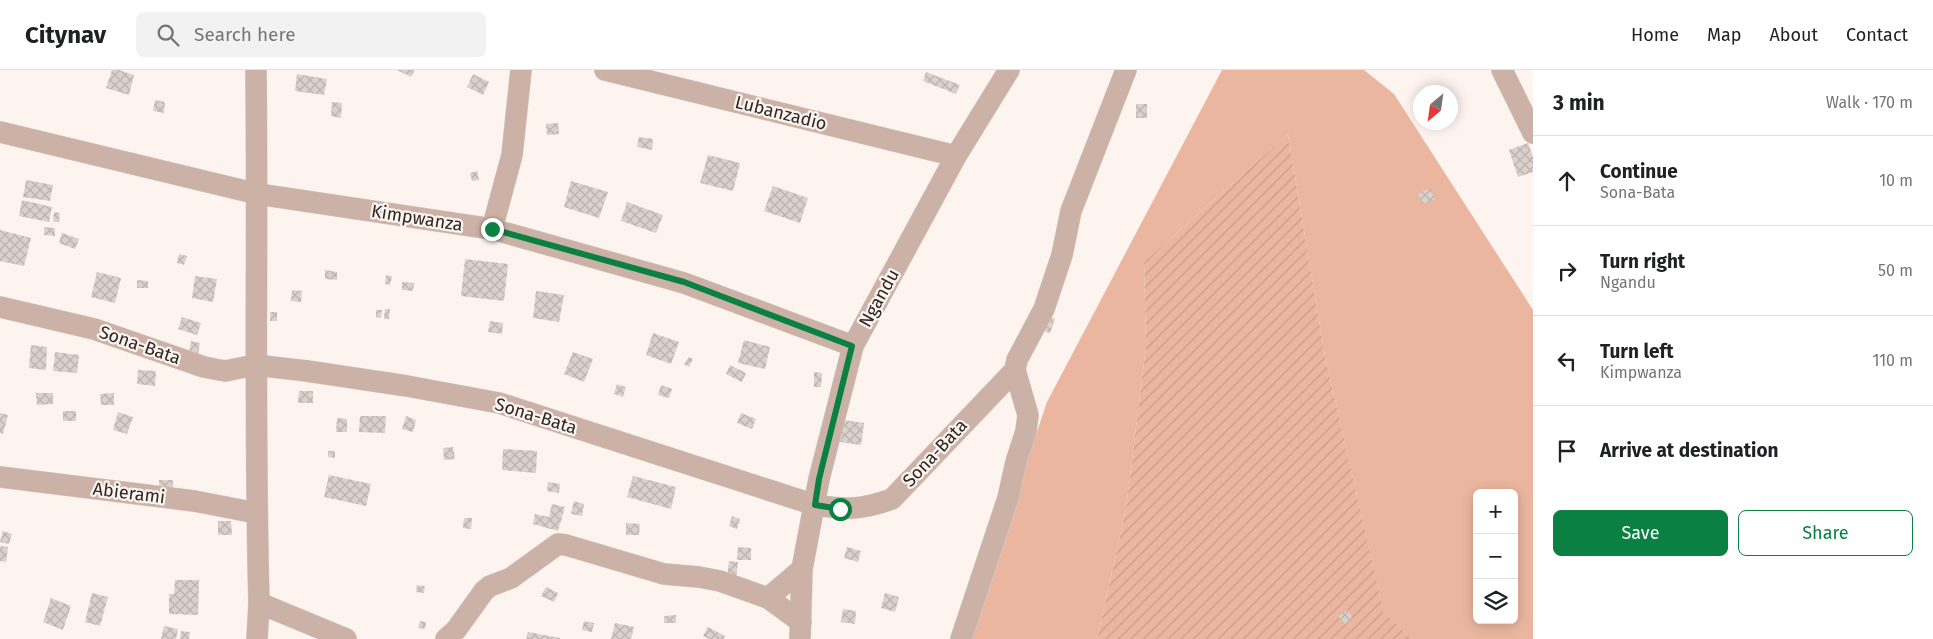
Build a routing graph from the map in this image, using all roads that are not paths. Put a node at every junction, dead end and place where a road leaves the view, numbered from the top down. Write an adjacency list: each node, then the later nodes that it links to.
1 (256, 70): 10 (street)
2 (521, 70): 11 (street)
3 (605, 70): 9 (street, Lubanzadio)
4 (1009, 70): 9 (street, Ngandu)
5 (1126, 70): 15 (street)
6 (1502, 70): 8 (street)
7 (0, 132): 10 (street, Kimpwanza)
8 (1533, 133)
9 (956, 156): 13 (street, Ngandu)
10 (258, 194): 11 (street, Kimpwanza); 14 (street)
11 (492, 229): 13 (street, Kimpwanza)
12 (0, 307): 14 (street, Sona-Bata)
13 (852, 346): 17 (street, Ngandu)
14 (255, 365): 17 (street, Sona-Bata); 18 (street)
15 (1015, 370): 17 (street, Sona-Bata); 26 (street)
16 (0, 477): 18 (street, Abierami)
17 (815, 505): 19 (street, Ngandu)
18 (256, 513): 21 (street)
19 (802, 570): 20 (street); 22 (street, Ngandu)
20 (768, 598): 22 (street); 25 (street)
21 (259, 603): 23 (street); 24 (street)
22 (801, 631)
23 (257, 639)
24 (346, 639)
25 (446, 639)
26 (961, 639)

